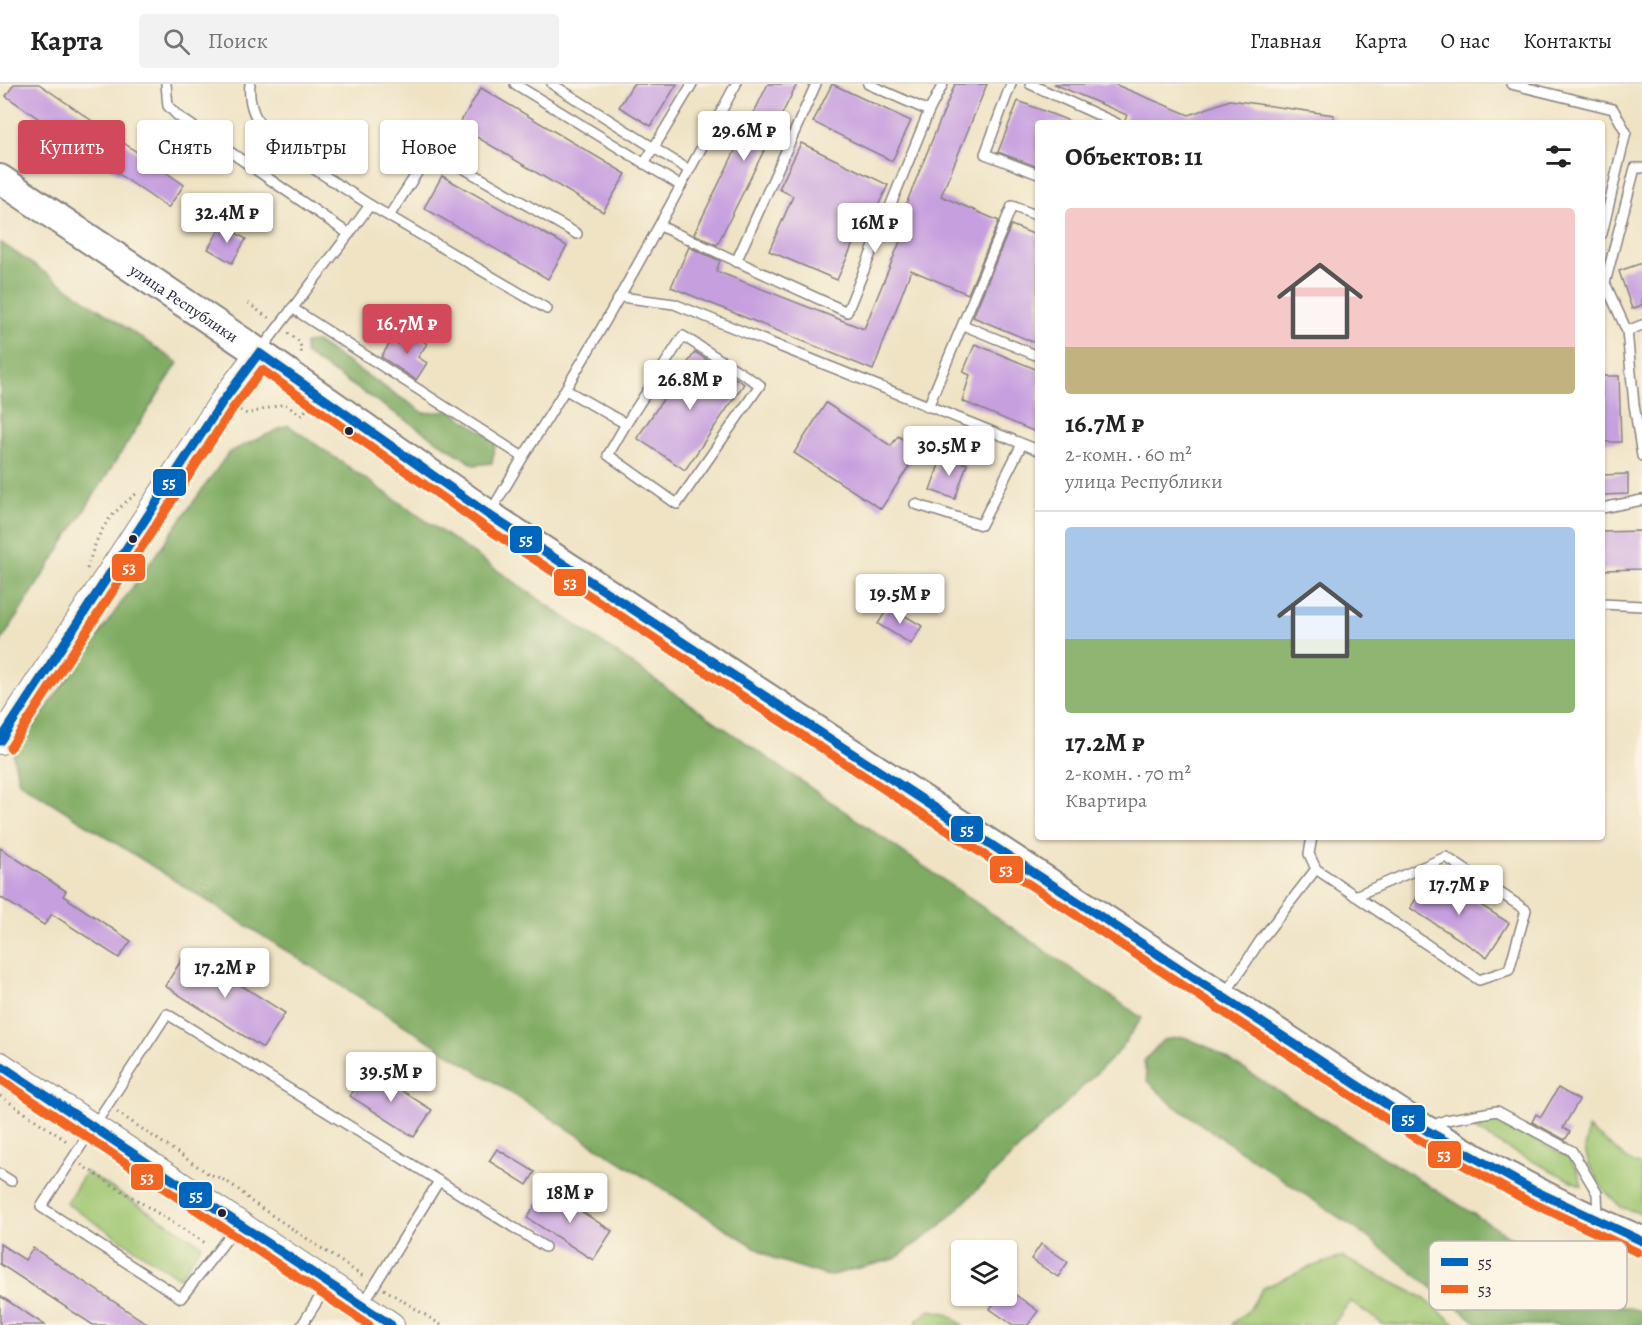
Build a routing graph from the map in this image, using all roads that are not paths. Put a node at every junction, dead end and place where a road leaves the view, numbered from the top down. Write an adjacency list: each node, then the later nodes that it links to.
1 (166, 84): 27 (lane)
2 (250, 84): 22 (lane)
3 (515, 84): 16 (lane)
4 (552, 84): 15 (lane)
5 (692, 84): 15 (lane)
6 (736, 84): 18 (lane)
7 (816, 84): 29 (lane)
8 (868, 84): 13 (lane)
9 (943, 84): 13 (lane)
10 (1011, 84): 19 (lane)
11 (1030, 84): 14 (lane)
12 (1511, 84): 25 (lane)
13 (929, 111): 29 (lane)
14 (1109, 120)
15 (653, 148): 16 (lane); 18 (lane)
16 (644, 164): 21 (lane)
17 (1642, 168): 35 (lane)
18 (689, 170): 21 (lane)
19 (1035, 173)
20 (0, 179): 36 (main road, улица Республики)
21 (681, 186): 26 (lane)
22 (370, 205): 24 (lane); 27 (lane)
23 (1035, 215): 33 (lane)
24 (389, 216): 28 (lane); 32 (lane)
25 (1605, 221)
26 (660, 226): 29 (lane); 30 (lane)
27 (349, 234): 31 (lane)
28 (577, 234)
29 (736, 262)
30 (621, 297): 38 (lane); 40 (lane)
31 (292, 308): 36 (lane); 45 (lane)
32 (547, 309)
33 (963, 325): 37 (lane); 40 (lane)
34 (1642, 326): 35 (lane)
35 (1627, 331): 39 (lane)
36 (259, 353): 49 (main road, улица Республики); 52 (main road)
37 (1035, 355)
38 (566, 390): 41 (lane); 45 (lane)
39 (1638, 402): 44 (lane)
40 (928, 407): 42 (lane)
41 (626, 424): 41 (lane)
42 (1022, 444): 43 (lane); 47 (lane)
43 (1035, 449)
44 (1642, 456)
45 (524, 457): 49 (lane)
46 (1642, 500): 48 (lane)
47 (915, 504)
48 (1605, 507)
49 (489, 515): 56 (main road, улица Республики)
50 (1605, 604): 51 (lane)
51 (1642, 606)
52 (0, 741)
53 (1311, 840): 54 (lane)
54 (1316, 869): 55 (lane); 56 (lane)
55 (1355, 896): 55 (lane)
56 (1223, 996): 59 (main road, улица Республики)
57 (0, 1065): 58 (main road)
58 (93, 1127): 62 (lane); 64 (main road); 64 (lane)
59 (1424, 1129): 63 (main road, улица Республики); 63 (lane)
60 (0, 1174): 61 (lane)
61 (11, 1181)
62 (439, 1181): 66 (lane); 68 (lane)
63 (1599, 1223): 65 (main road, улица Республики)
64 (239, 1224): 67 (main road)
65 (1642, 1241)
66 (545, 1247)
67 (328, 1284): 68 (main road); 69 (lane)
68 (362, 1306): 70 (main road)
69 (302, 1325)
70 (391, 1325)

